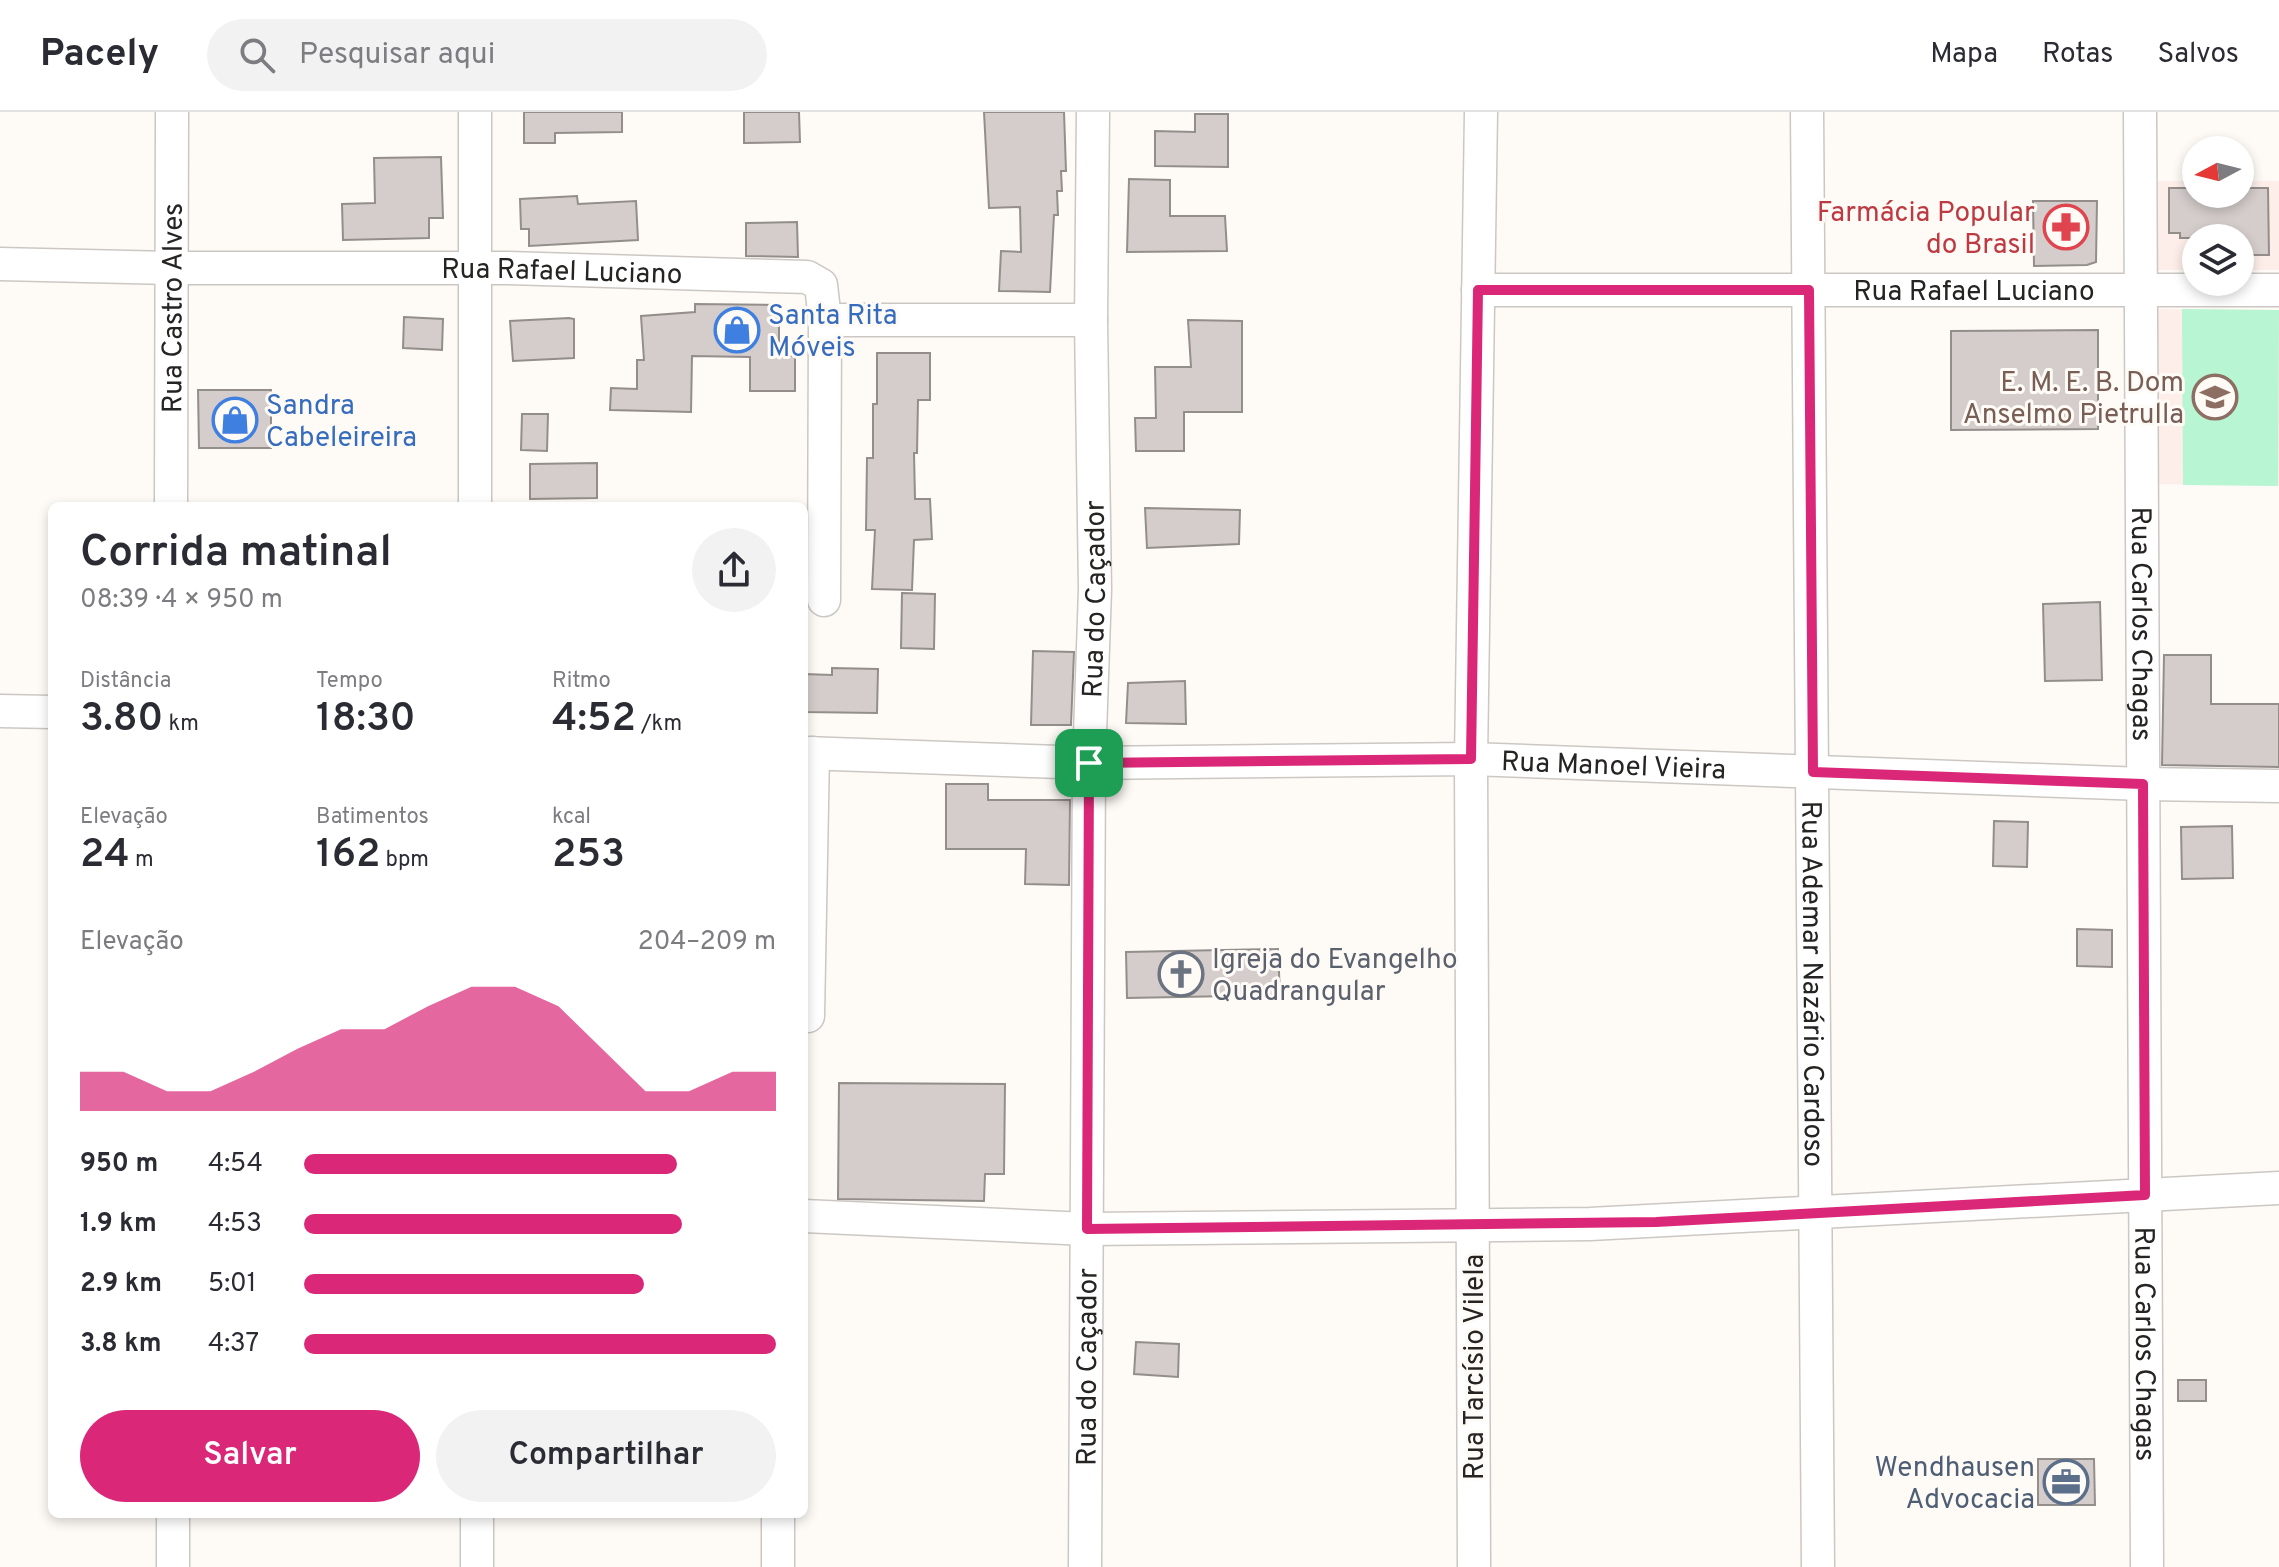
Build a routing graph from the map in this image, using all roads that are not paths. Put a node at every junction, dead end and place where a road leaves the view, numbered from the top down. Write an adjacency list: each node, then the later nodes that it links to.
1 (172, 112): 8 (street, Rua Castro Alves)
2 (475, 112): 9 (street)
3 (1093, 112): 15 (street, Rua do Caçador)
4 (1481, 112): 10 (street, Rua Tarcísio Vilela)
5 (1807, 112): 11 (street, Rua Ademar Nazário Cardoso)
6 (2140, 112): 12 (street, Rua Carlos Chagas)
7 (0, 264): 8 (street, Rua Rafael Luciano)
8 (171, 268): 9 (street, Rua Rafael Luciano); 16 (street, Rua Castro Alves)
9 (475, 269): 14 (street, Rua Rafael Luciano); 17 (street)
10 (1478, 290): 11 (street, Rua Rafael Luciano); 22 (street, Rua Tarcísio Vilela)
11 (1809, 290): 12 (street, Rua Rafael Luciano); 24 (street, Rua Ademar Nazário Cardoso)
12 (2141, 290): 13 (street, Rua Rafael Luciano); 25 (street, Rua Carlos Chagas)
13 (2279, 290)
14 (825, 320): 15 (street); 18 (street)
15 (1091, 320): 23 (street, Rua do Caçador)
16 (171, 502)
17 (475, 502)
18 (824, 600)
19 (0, 711): 20 (street)
20 (48, 712)
21 (808, 753): 23 (street, Rua Manoel Vieira); 27 (street)
22 (1471, 759): 23 (street, Rua Manoel Vieira); 24 (street, Rua Manoel Vieira); 32 (street, Rua Tarcísio Vilela)
23 (1089, 763): 33 (street, Rua do Caçador)
24 (1813, 772): 25 (street, Rua Manoel Vieira); 30 (street, Rua Ademar Nazário Cardoso)
25 (2143, 784): 26 (street, Rua Manoel Vieira); 29 (street, Rua Carlos Chagas)
26 (2279, 786)
27 (808, 1016)
28 (2279, 1188): 29 (street)
29 (2145, 1195): 30 (street); 43 (street, Rua Carlos Chagas)
30 (1816, 1212): 32 (street); 42 (street, Rua Ademar Nazário Cardoso)
31 (808, 1216): 33 (street)
32 (1473, 1226): 33 (street); 41 (street, Rua Tarcísio Vilela)
33 (1087, 1229): 40 (street, Rua do Caçador)
34 (173, 1518): 37 (street)
35 (477, 1518): 38 (street)
36 (778, 1518): 39 (street)
37 (173, 1567)
38 (477, 1567)
39 (778, 1567)
40 (1085, 1567)
41 (1474, 1567)
42 (1818, 1567)
43 (2147, 1567)

